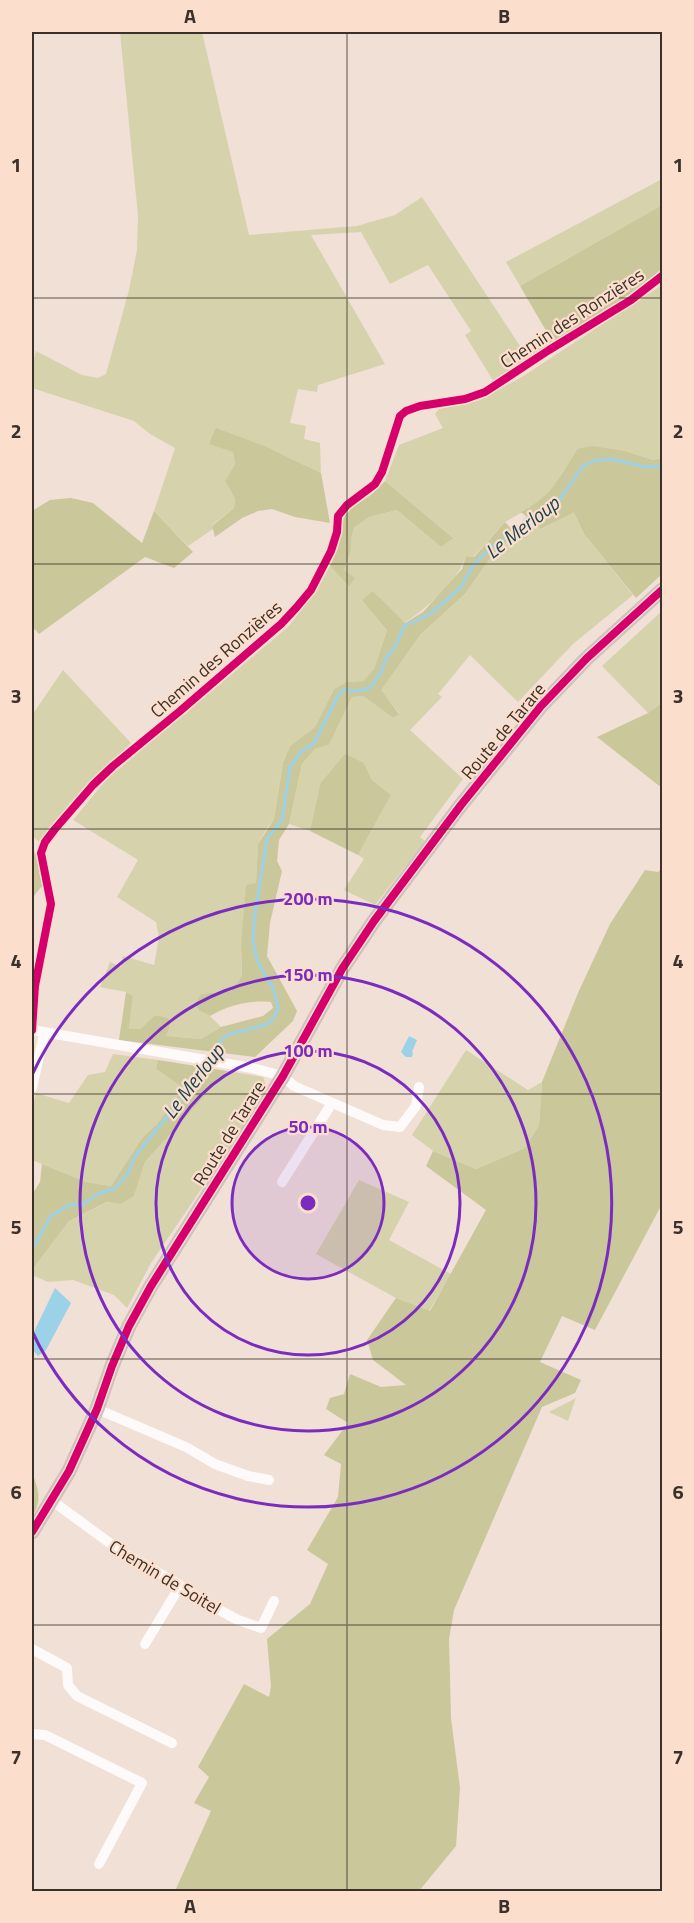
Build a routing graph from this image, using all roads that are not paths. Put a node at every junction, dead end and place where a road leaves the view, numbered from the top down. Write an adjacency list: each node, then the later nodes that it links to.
1 (663, 276): 3 (street, Chemin des Ronzières)
2 (663, 590): 5 (main road, Route de Tarare)
3 (32, 1030): 4 (street)
4 (44, 1034): 5 (street); 7 (street)
5 (283, 1076): 8 (street); 10 (main road, Route de Tarare)
6 (419, 1087): 8 (street)
7 (32, 1088)
8 (332, 1103): 9 (street)
9 (282, 1182)
10 (97, 1409): 11 (street); 12 (main road, Route de Tarare)
11 (269, 1480)
12 (51, 1500): 13 (main road, Route de Tarare); 14 (street, Chemin de Soitel)
13 (32, 1532)
14 (180, 1586): 15 (street, Chemin de Soitel); 16 (street)
15 (273, 1601)
16 (146, 1644)
17 (32, 1649): 19 (street)
18 (32, 1734): 20 (street)
19 (172, 1743)
20 (99, 1864)

